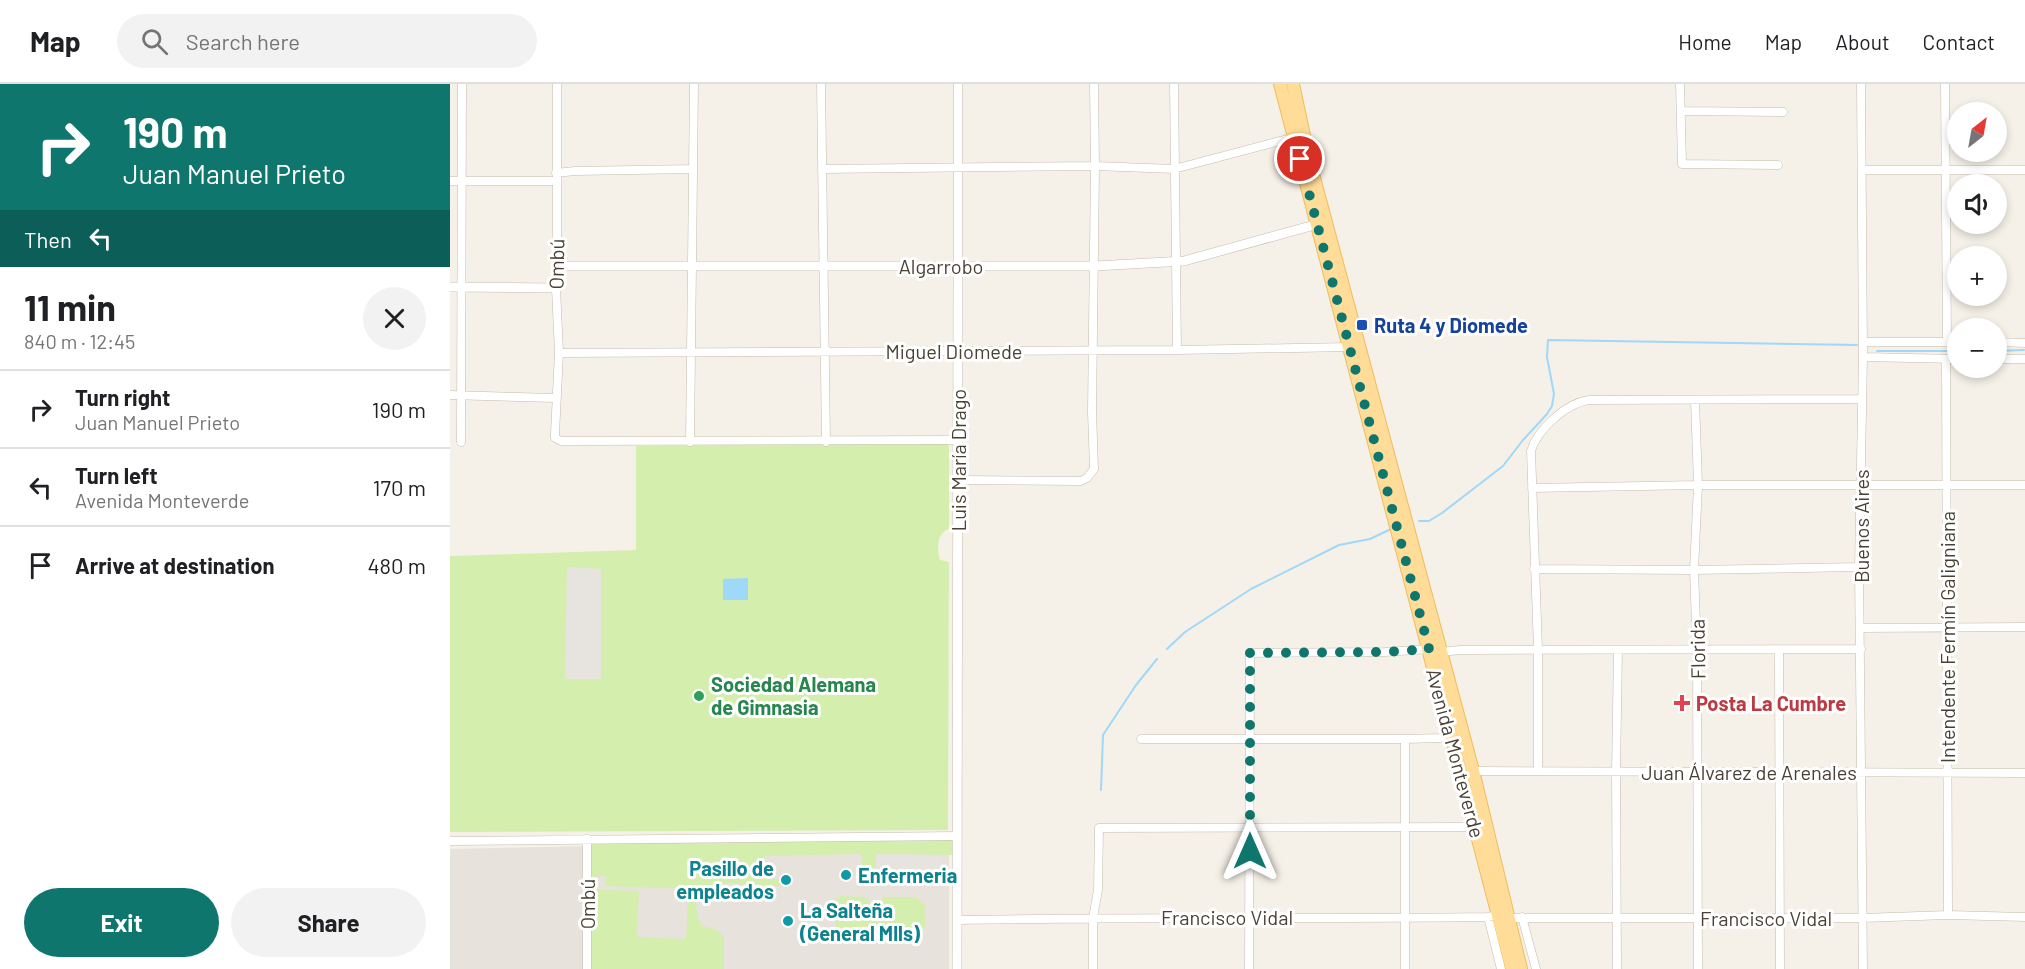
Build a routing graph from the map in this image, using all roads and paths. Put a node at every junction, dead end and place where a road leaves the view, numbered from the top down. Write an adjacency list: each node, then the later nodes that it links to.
1 (462, 84): 27 (street)
2 (557, 84): 25 (street, Ombú)
3 (694, 84): 21 (street)
4 (821, 84): 19 (street)
5 (958, 84): 18 (street, Luis María Drago)
6 (1094, 84): 17 (street)
7 (1174, 84): 20 (street)
8 (1280, 84): 15 (main road, Avenida Monteverde)
9 (1293, 84): 75 (main road, Avenida Monteverde)
10 (1680, 84): 13 (street)
11 (1861, 84): 22 (street, Buenos Aires)
12 (1945, 84): 24 (street)
13 (1682, 111): 14 (street); 16 (street)
14 (1783, 112)
15 (1294, 137): 20 (street); 28 (main road, Avenida Monteverde)
16 (1778, 165)
17 (1095, 166): 18 (street); 20 (street); 34 (street)
18 (956, 167): 19 (street); 33 (street, Luis María Drago)
19 (822, 169): 30 (street)
20 (1174, 169): 29 (street)
21 (693, 170): 25 (street); 32 (street)
22 (1863, 170): 24 (street); 38 (street, Buenos Aires)
23 (2025, 170): 24 (street)
24 (1946, 171): 39 (street)
25 (556, 177): 27 (street); 31 (street, Ombú)
26 (450, 181): 27 (street)
27 (461, 181): 36 (street)
28 (1318, 224): 29 (street, Algarrobo); 42 (main road, Avenida Monteverde)
29 (1176, 263): 34 (street, Algarrobo); 44 (street)
30 (825, 265): 32 (street, Algarrobo); 33 (street, Algarrobo); 47 (street)
31 (558, 266): 32 (street, Algarrobo); 37 (street, Ombú)
32 (691, 266): 46 (street)
33 (958, 266): 34 (street, Algarrobo); 43 (street, Luis María Drago)
34 (1095, 266): 45 (street)
35 (450, 287): 36 (street)
36 (461, 287): 37 (street); 54 (street)
37 (556, 288): 48 (street, Ombú)
38 (1863, 342): 39 (street); 49 (street, Buenos Aires)
39 (1947, 342)
40 (2007, 342): 41 (street)
41 (2025, 343)
42 (1349, 346): 44 (street, Miguel Diomede); 75 (main road, Avenida Monteverde)
43 (958, 350): 45 (street, Miguel Diomede); 47 (street, Miguel Diomede); 58 (street, Luis María Drago)
44 (1177, 350): 45 (street, Miguel Diomede)
45 (1094, 351): 62 (street)
46 (691, 352): 47 (street, Miguel Diomede); 48 (street, Miguel Diomede); 60 (street)
47 (825, 352): 61 (street)
48 (559, 353): 55 (street, Ombú)
49 (1863, 357): 50 (street); 56 (street, Buenos Aires)
50 (1946, 359): 64 (street, Intendente Fermín Galigniana)
51 (2007, 359): 52 (street)
52 (2025, 359)
53 (450, 395): 54 (street)
54 (461, 396): 55 (street); 59 (street)
55 (555, 398): 60 (street, Ombú)
56 (1862, 399): 57 (street); 66 (street, Buenos Aires)
57 (1695, 400): 63 (street, Florida); 67 (street)
58 (958, 440): 61 (street); 62 (street, Luis María Drago)
59 (461, 442)
60 (690, 442): 61 (street)
61 (826, 442)
62 (958, 480): 95 (street, Luis María Drago)
63 (1698, 485): 66 (street); 67 (street); 70 (street, Florida)
64 (1947, 485): 65 (street); 66 (street); 71 (street, Intendente Fermín Galigniana)
65 (2025, 485)
66 (1861, 486): 68 (street, Buenos Aires)
67 (1532, 488): 69 (street)
68 (1859, 567): 70 (street); 73 (street, Buenos Aires)
69 (1534, 569): 70 (street); 76 (street)
70 (1694, 570): 78 (street, Florida)
71 (1947, 627): 72 (street); 73 (street); 90 (street, Intendente Fermín Galigniana)
72 (2025, 627)
73 (1861, 628): 74 (street, Buenos Aires)
74 (1862, 649): 79 (street); 89 (street, Buenos Aires)
75 (1435, 650): 76 (street); 80 (main road, Avenida Monteverde); 81 (street); 84 (main road, Avenida Monteverde)
76 (1538, 650): 77 (street); 85 (street)
77 (1618, 650): 78 (street); 86 (street)
78 (1697, 650): 79 (street); 87 (street, Florida)
79 (1779, 650): 88 (street)
80 (1451, 735): 83 (street); 93 (main road, Avenida Monteverde)
81 (1250, 738): 82 (street); 83 (street); 94 (street)
82 (1141, 739)
83 (1405, 739): 92 (street)
84 (1473, 771): 85 (street, Juan Álvarez de Arenales); 100 (main road, Avenida Monteverde)
85 (1538, 771): 86 (street, Juan Álvarez de Arenales)
86 (1616, 772): 87 (street, Juan Álvarez de Arenales); 105 (street)
87 (1697, 772): 88 (street, Juan Álvarez de Arenales); 106 (street, Florida)
88 (1779, 772): 89 (street, Juan Álvarez de Arenales); 107 (street)
89 (1862, 772): 90 (street, Juan Álvarez de Arenales); 108 (street, Buenos Aires)
90 (1948, 773): 91 (street, Juan Álvarez de Arenales); 98 (street, Intendente Fermín Galigniana)
91 (2025, 773)
92 (1404, 827): 93 (street); 94 (street); 104 (street)
93 (1476, 827): 100 (main road, Avenida Monteverde)
94 (1250, 829): 99 (street); 103 (street)
95 (957, 836): 96 (street); 109 (street, Luis María Drago)
96 (587, 839): 97 (street); 110 (street, Ombú)
97 (450, 841)
98 (1948, 915): 102 (street, Francisco Vidal); 108 (street, Francisco Vidal)
99 (1249, 917): 103 (street, Francisco Vidal); 104 (street, Francisco Vidal); 113 (street)
100 (1498, 917): 101 (street, Francisco Vidal); 104 (street, Francisco Vidal); 115 (street); 116 (main road, Avenida Monteverde); 117 (main road, Avenida Monteverde)
101 (1522, 917): 105 (street, Francisco Vidal); 118 (street)
102 (2025, 917)
103 (1093, 918): 109 (street, Francisco Vidal); 112 (street)
104 (1406, 918): 114 (street)
105 (1617, 918): 106 (street, Francisco Vidal); 119 (street)
106 (1698, 918): 107 (street, Francisco Vidal); 120 (street, Florida)
107 (1780, 918): 108 (street, Francisco Vidal); 121 (street)
108 (1862, 918): 122 (street, Buenos Aires)
109 (957, 920): 111 (street, Luis María Drago)
110 (587, 969)
111 (957, 969)
112 (1093, 969)
113 (1249, 969)
114 (1405, 969)
115 (1501, 969)
116 (1512, 969)
117 (1521, 969)
118 (1536, 969)
119 (1617, 969)
120 (1698, 969)
121 (1780, 969)
122 (1863, 969)

